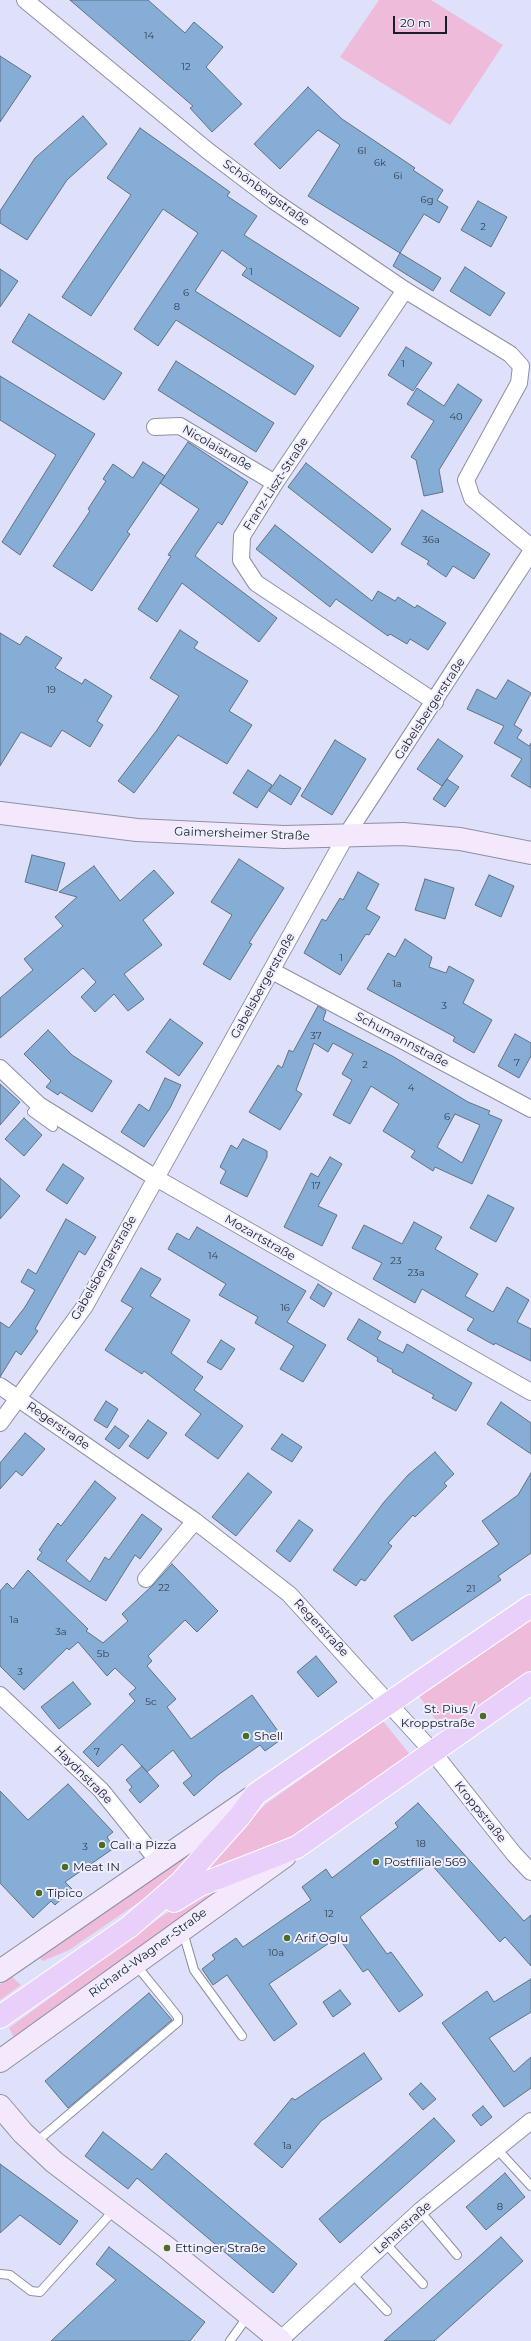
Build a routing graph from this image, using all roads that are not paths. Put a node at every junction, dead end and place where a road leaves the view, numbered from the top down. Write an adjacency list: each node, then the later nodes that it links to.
1 (25, 0): 2 (street, Schönbergstraße)
2 (405, 290): 3 (street, Schönbergstraße); 5 (street, Franz-Liszt-Straße)
3 (526, 368): 6 (street)
4 (155, 427): 5 (street, Nicolaistraße)
5 (275, 483): 8 (street, Franz-Liszt-Straße)
6 (531, 547)
7 (531, 552): 8 (street, Gabelsbergerstraße)
8 (435, 702): 10 (street, Gabelsbergerstraße)
9 (0, 813): 10 (main road, Gaimersheimer Straße)
10 (347, 834): 11 (main road, Gaimersheimer Straße); 12 (street, Gabelsbergerstraße)
11 (531, 853)
12 (272, 971): 15 (street, Schumannstraße); 17 (street, Gabelsbergerstraße)
13 (0, 1068): 14 (street, Mozartstraße)
14 (38, 1105): 16 (lane); 17 (street, Mozartstraße)
15 (531, 1109)
16 (53, 1127)
17 (156, 1178): 19 (street, Mozartstraße); 20 (street, Gabelsbergerstraße)
18 (0, 1386): 20 (street, Regerstraße)
19 (531, 1392)
20 (19, 1399): 21 (street, Gabelsbergerstraße); 22 (street, Regerstraße)
21 (0, 1423)
22 (195, 1521): 23 (street); 27 (street, Regerstraße)
23 (146, 1579)
24 (531, 1606): 27 (main road, Richard-Wagner-Straße)
25 (531, 1682): 28 (main road, Richard-Wagner-Straße)
26 (0, 1695): 31 (street, Haydnstraße)
27 (389, 1703): 28 (street, Regerstraße); 29 (main road, Richard-Wagner-Straße)
28 (432, 1751): 30 (main road, Richard-Wagner-Straße); 32 (street, Kroppstraße)
29 (256, 1794): 31 (main road, Richard-Wagner-Straße); 33 (main road, Richard-Wagner-Straße)
30 (297, 1847): 33 (main road, Richard-Wagner-Straße); 34 (main road, Richard-Wagner-Straße)
31 (158, 1861): 36 (main road, Richard-Wagner-Straße)
32 (531, 1872)
33 (129, 1926): 37 (main road, Richard-Wagner-Straße)
34 (182, 1929): 35 (main road, Richard-Wagner-Straße); 38 (lane)
35 (134, 1963): 39 (main road, Richard-Wagner-Straße); 42 (lane)
36 (0, 1971)
37 (0, 2017)
38 (242, 2036)
39 (0, 2061)
40 (0, 2106): 42 (main road)
41 (531, 2121): 43 (street, Leharstraße)
42 (34, 2144): 45 (main road)
43 (496, 2148): 44 (lane); 46 (street, Leharstraße)
44 (531, 2186)
45 (115, 2208): 49 (lane); 53 (main road)
46 (420, 2211): 47 (street, Leharstraße); 48 (lane)
47 (385, 2243): 50 (street, Leharstraße); 51 (lane)
48 (457, 2255)
49 (0, 2274)
50 (352, 2274): 52 (lane); 55 (street, Leharstraße)
51 (423, 2284)
52 (387, 2311)
53 (249, 2315): 54 (lane); 55 (main road)
54 (230, 2341)
55 (280, 2341)

